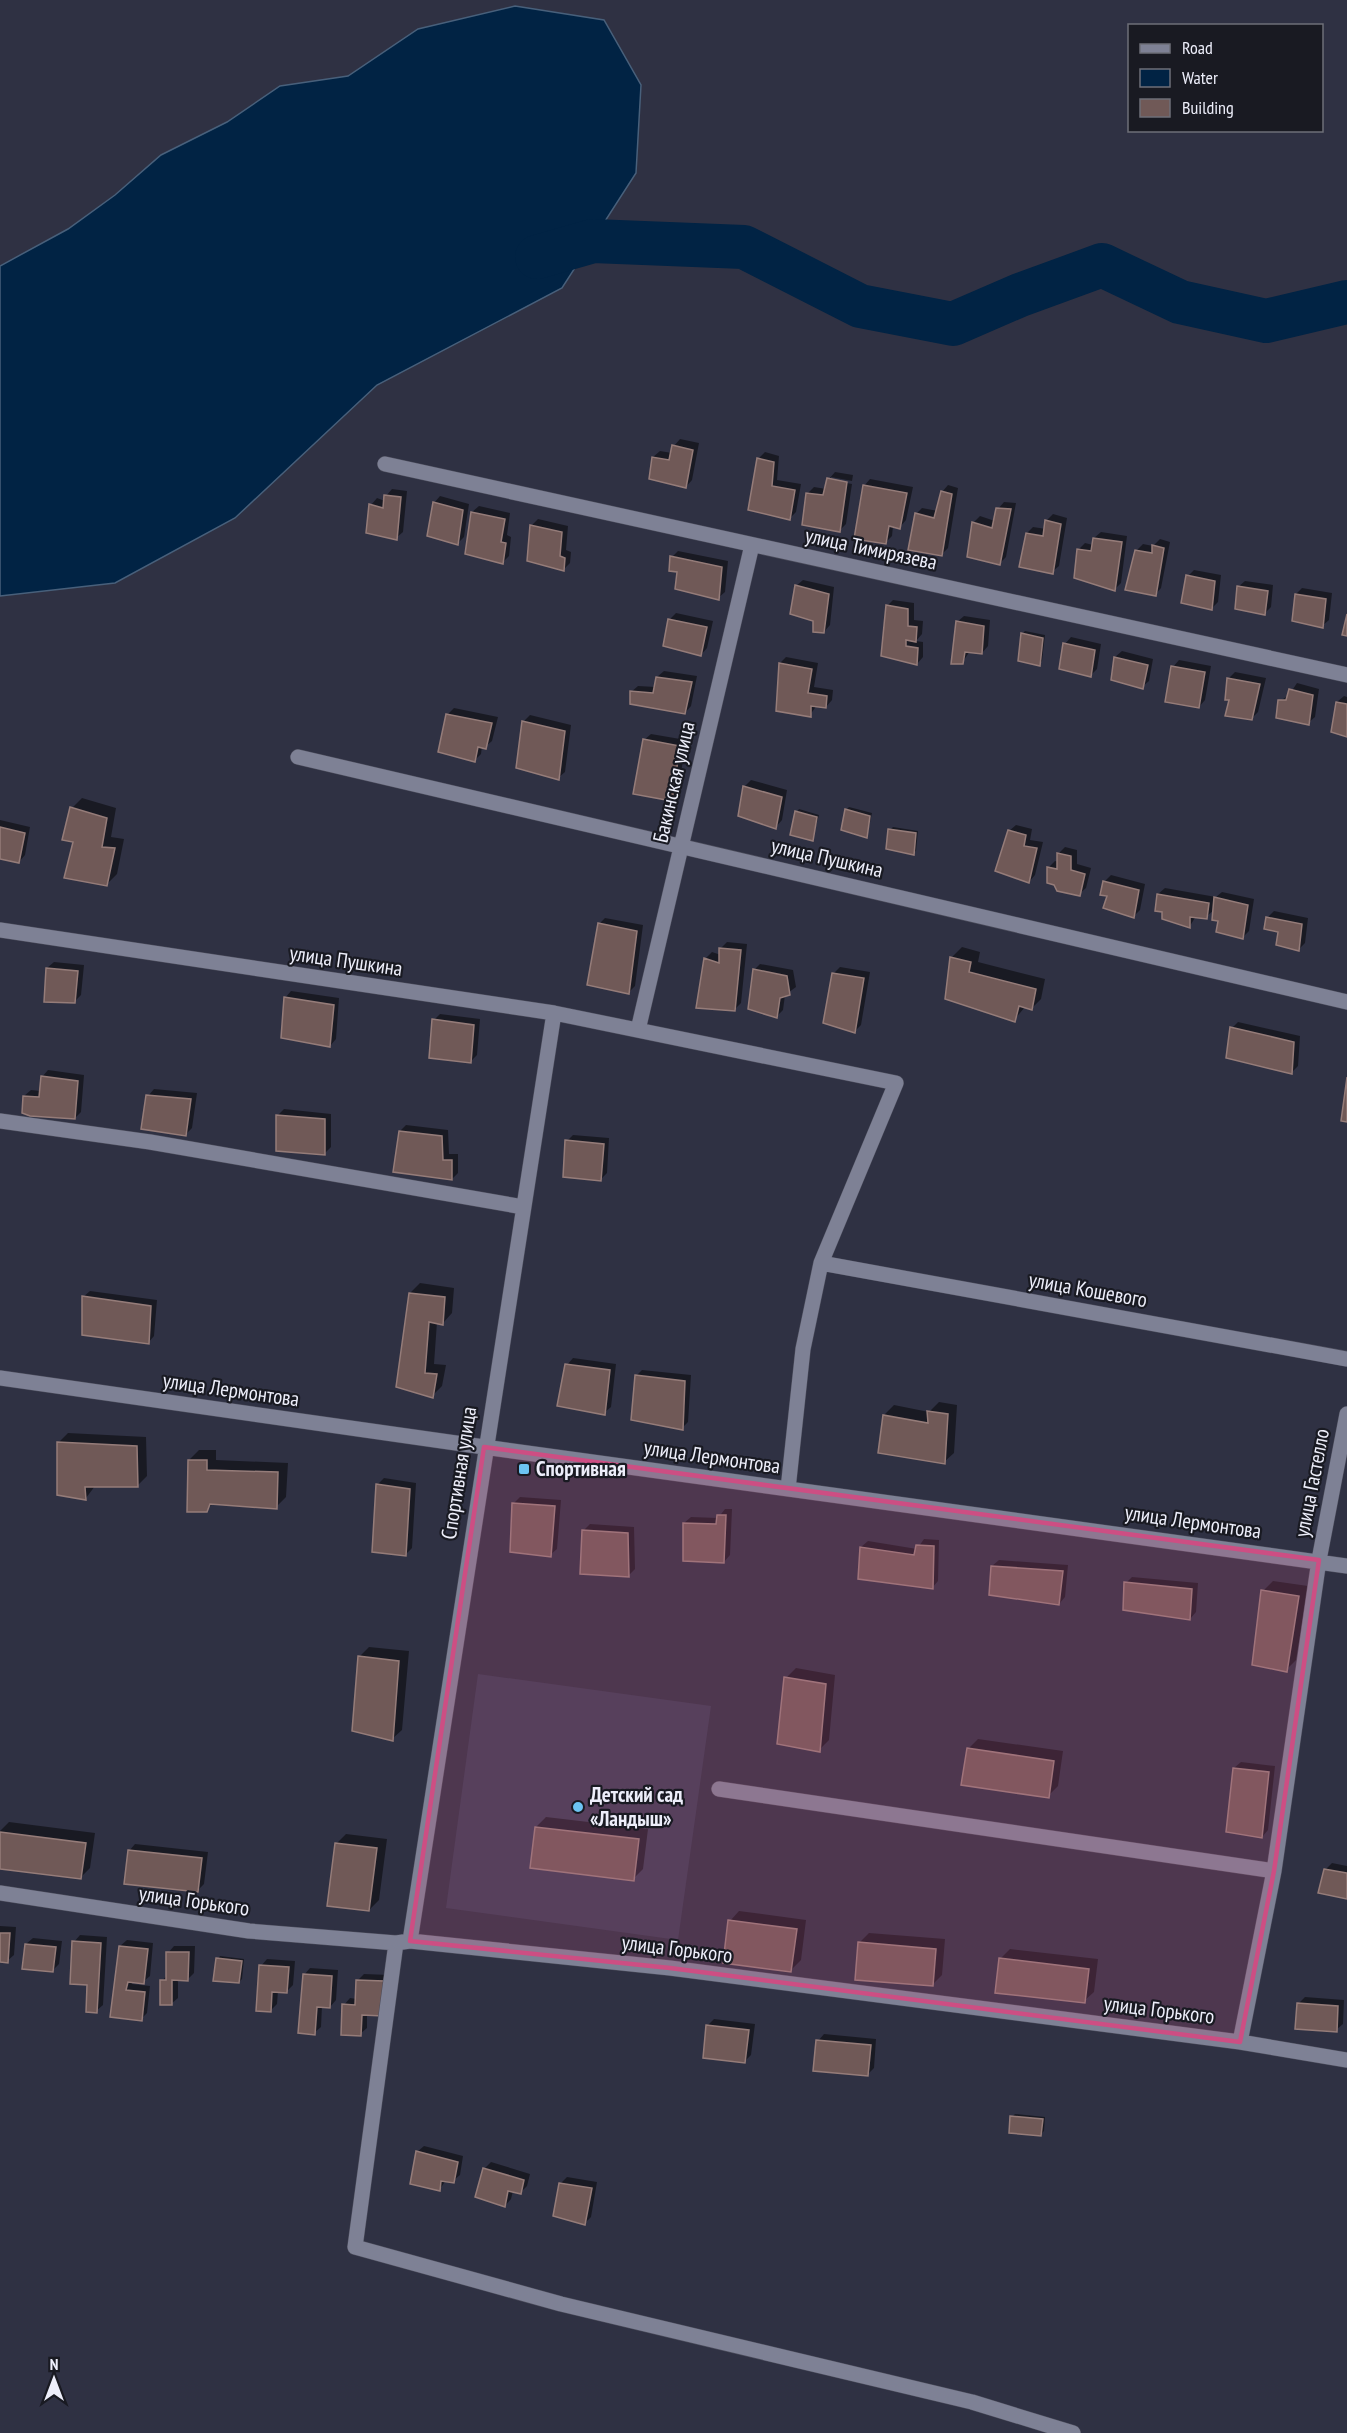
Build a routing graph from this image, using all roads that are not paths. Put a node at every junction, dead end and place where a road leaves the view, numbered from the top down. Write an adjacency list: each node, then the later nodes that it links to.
1 (385, 464): 2 (street, улица Тимирязева)
2 (752, 544): 3 (street, улица Тимирязева); 5 (street, Бакинская улица)
3 (1347, 675)
4 (298, 756): 5 (street, улица Пушкина)
5 (681, 846): 7 (street, улица Пушкина); 9 (street, Бакинская улица)
6 (0, 930): 8 (street, улица Пушкина)
7 (1347, 1002)
8 (554, 1013): 9 (street, улица Пушкина); 11 (street, Спортивная улица)
9 (638, 1030): 12 (street, улица Пушкина)
10 (0, 1121): 11 (street)
11 (523, 1207): 16 (street, Спортивная улица)
12 (820, 1263): 13 (street, улица Кошевого); 17 (street)
13 (1347, 1359)
14 (0, 1378): 16 (street, улица Лермонтова)
15 (1347, 1414): 18 (street, улица Гастелло)
16 (484, 1447): 17 (street, улица Лермонтова); 23 (street, Спортивная улица)
17 (788, 1489): 18 (street, улица Лермонтова)
18 (1319, 1560): 19 (street, улица Лермонтова); 21 (street, улица Гастелло)
19 (1347, 1566)
20 (719, 1789): 21 (street)
21 (1274, 1871): 24 (street, улица Гастелло)
22 (0, 1893): 23 (street, улица Горького)
23 (403, 1942): 24 (street, улица Горького); 26 (street, Спортивная улица)
24 (1239, 2042): 25 (street, улица Горького)
25 (1347, 2060)
26 (1073, 2433)

